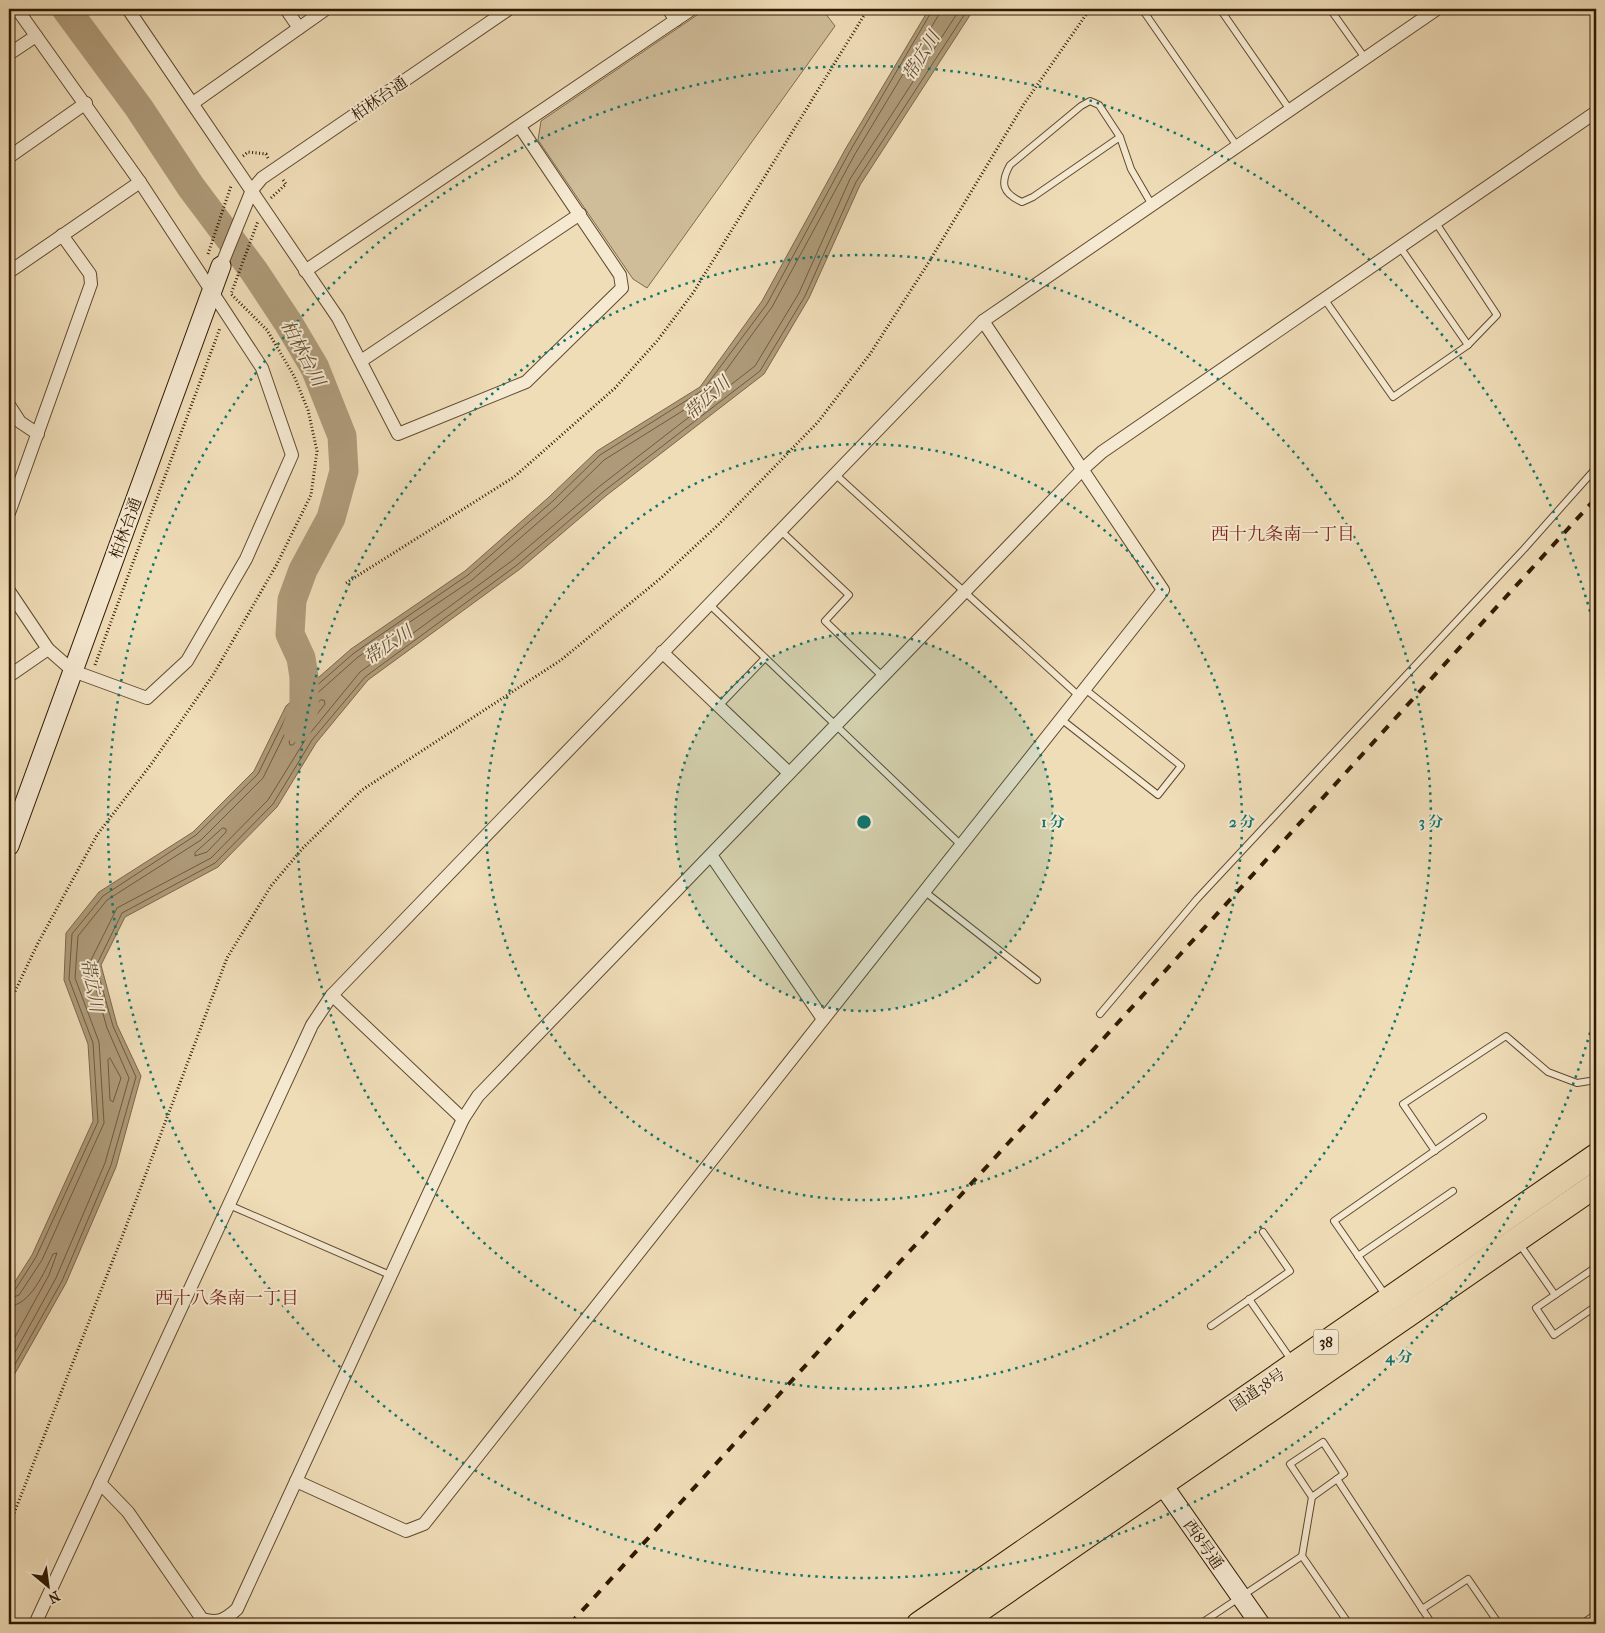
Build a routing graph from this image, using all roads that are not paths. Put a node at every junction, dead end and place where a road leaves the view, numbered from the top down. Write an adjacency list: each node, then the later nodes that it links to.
1 (17, 9): 14 (street)
2 (128, 9): 18 (street)
3 (286, 9): 13 (street)
4 (326, 9): 13 (street)
5 (509, 9): 26 (street, 柏林台通)
6 (668, 9): 12 (street)
7 (692, 9): 12 (street)
8 (1142, 9): 23 (lane)
9 (1220, 9): 19 (lane)
10 (1330, 9): 16 (lane)
11 (1437, 9): 16 (street)
12 (676, 20): 21 (street)
13 (299, 28): 18 (street)
14 (36, 36): 15 (street); 17 (street)
15 (9, 54)
16 (1365, 58): 19 (street)
17 (86, 103): 24 (street); 25 (street)
18 (193, 103): 26 (street)
19 (1290, 110): 23 (street)
20 (1596, 112): 29 (street)
21 (520, 127): 28 (street); 33 (street)
22 (1120, 137): 22 (lane); 27 (lane)
23 (1237, 146): 27 (street)
24 (9, 157)
25 (140, 182): 30 (street); 35 (street)
26 (252, 190): 32 (street, 柏林台通); 33 (street)
27 (1152, 206): 37 (street)
28 (580, 214): 39 (street); 39 (street)
29 (1436, 223): 31 (street); 38 (lane)
30 (62, 235): 34 (street); 41 (street)
31 (1400, 248): 36 (street); 38 (lane)
32 (221, 266): 35 (street, 柏林台通)
33 (305, 271): 39 (street)
34 (9, 272)
35 (212, 291): 53 (street, 柏林台通); 53 (street)
36 (1325, 300): 38 (lane); 43 (street)
37 (982, 321): 43 (street); 44 (street)
38 (1468, 345)
39 (361, 361)
40 (9, 405): 41 (street)
41 (38, 434): 45 (street)
42 (1596, 468): 67 (lane)
43 (1083, 469): 48 (street); 56 (street)
44 (835, 474): 46 (street); 48 (lane)
45 (9, 513)
46 (780, 530): 49 (street); 55 (lane)
47 (9, 591): 50 (street)
48 (965, 592): 55 (street); 56 (lane)
49 (709, 604): 51 (street); 52 (lane)
50 (48, 649): 53 (street); 54 (street)
51 (662, 652): 57 (street); 66 (street)
52 (764, 658): 57 (lane); 59 (lane)
53 (73, 671): 62 (street, 柏林台通)
54 (9, 676)
55 (883, 677): 59 (street)
56 (1082, 692): 58 (street); 58 (lane)
57 (719, 706): 60 (street)
58 (1061, 719): 61 (street)
59 (837, 724): 60 (street); 61 (lane)
60 (789, 774): 63 (street)
61 (961, 845): 64 (street)
62 (9, 846)
63 (711, 855): 68 (street); 71 (street)
64 (924, 891): 65 (lane); 68 (street)
65 (1037, 980)
66 (332, 995): 71 (street); 76 (street)
67 (1100, 1014)
68 (823, 1018): 90 (street)
69 (1596, 1080): 72 (lane)
70 (1483, 1116): 72 (lane)
71 (463, 1119): 81 (street)
72 (1434, 1150): 79 (lane)
73 (1596, 1156): 77 (highway, 国道38号 / 38)
74 (1596, 1185): 77 (highway, 国道38号 / 38)
75 (1453, 1191): 79 (lane)
76 (229, 1205): 81 (lane); 91 (street)
77 (1510, 1230): 82 (lane); 84 (highway, 国道38号 / 38); 92 (highway, 国道38号 / 38)
78 (1263, 1232): 83 (lane)
79 (1358, 1256): 84 (lane)
80 (1596, 1267): 82 (lane)
81 (390, 1276): 90 (street)
82 (1555, 1295): 85 (lane)
83 (1250, 1299): 86 (lane); 87 (lane)
84 (1388, 1299): 87 (highway, 国道38号 / 38)
85 (1596, 1306)
86 (1211, 1326)
87 (1294, 1364): 88 (highway, 国道38号 / 38)
88 (1148, 1464): 92 (street, 西8号通); 98 (highway, 国道38号 / 38)
89 (1337, 1479): 93 (lane); 93 (lane); 96 (lane)
90 (296, 1481): 91 (street)
91 (100, 1483): 99 (street)
92 (1162, 1483): 95 (street, 西8号通); 98 (highway, 国道38号 / 38)
93 (1312, 1496): 94 (lane)
94 (1302, 1556): 95 (lane); 103 (lane)
95 (1241, 1597): 101 (lane); 102 (street, 西8号通)
96 (1422, 1609): 104 (lane); 105 (lane)
97 (1596, 1614): 106 (lane)
98 (962, 1617): 100 (highway, 国道38号 / 38)
99 (35, 1624)
100 (920, 1624)
101 (1200, 1624)
102 (1260, 1624)
103 (1349, 1624)
104 (1432, 1624)
105 (1499, 1624)
106 (1582, 1624)

